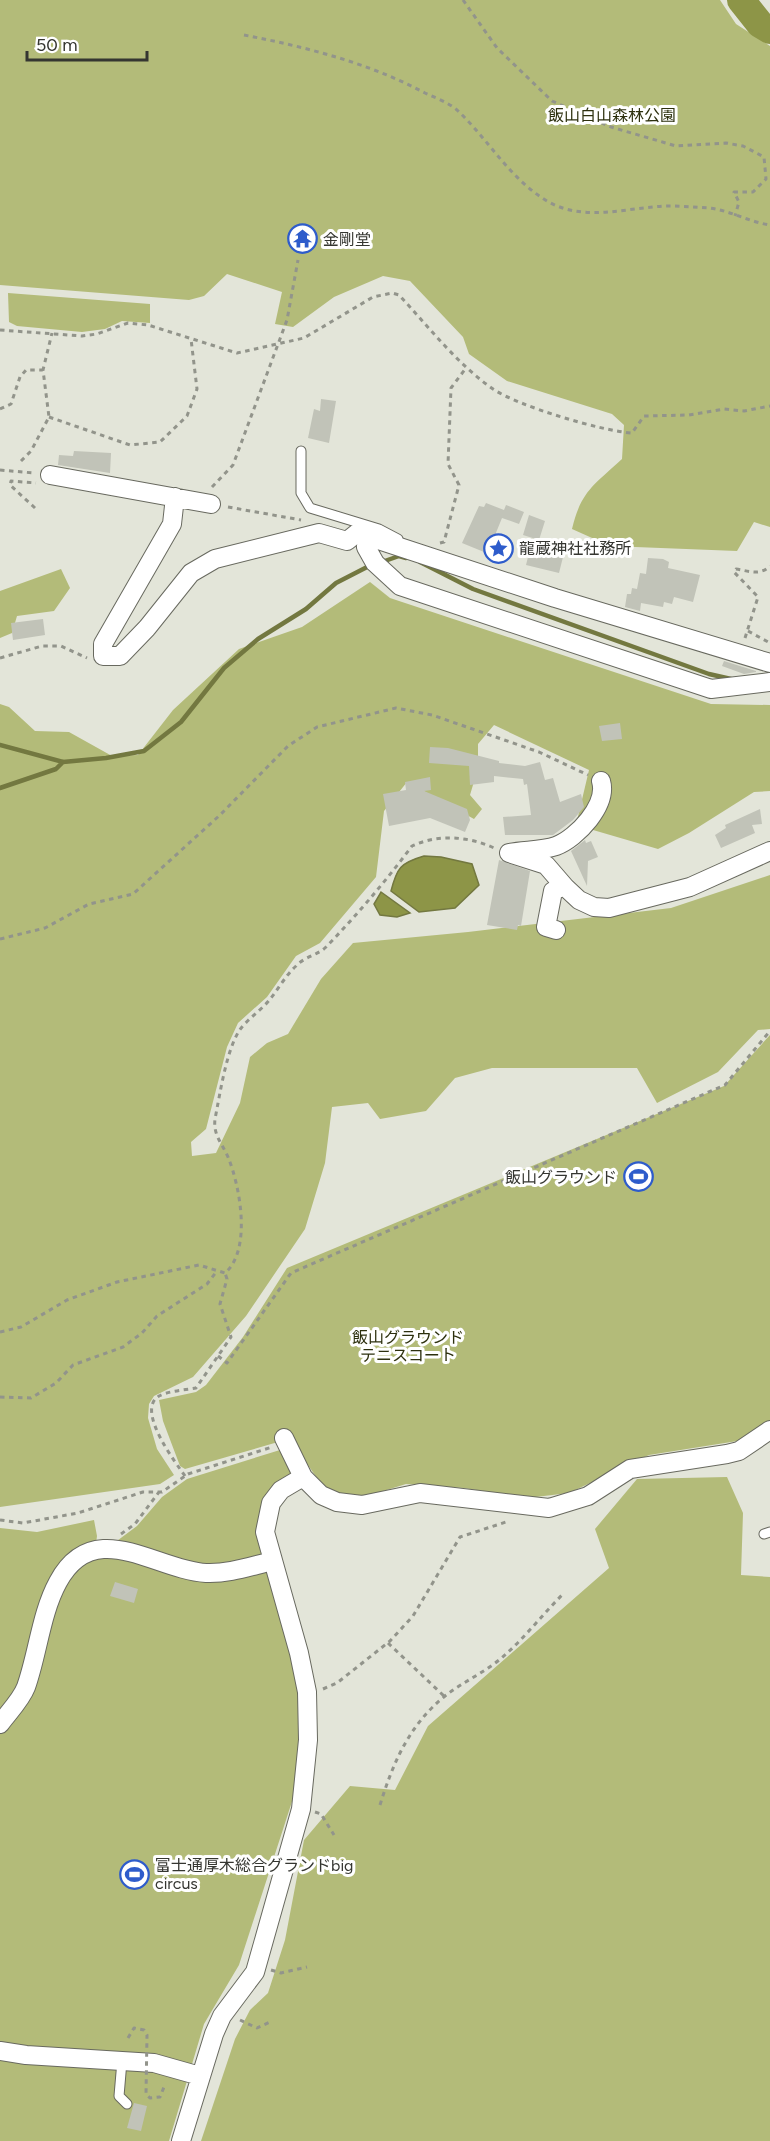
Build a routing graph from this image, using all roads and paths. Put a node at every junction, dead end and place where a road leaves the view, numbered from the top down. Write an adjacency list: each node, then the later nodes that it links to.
1 (463, 0): 3 (path)
2 (244, 35): 3 (path)
3 (734, 216): 4 (path)
4 (770, 225)
5 (298, 260): 9 (path)
6 (0, 330): 7 (path)
7 (52, 333): 8 (path); 11 (path)
8 (191, 339): 9 (path); 14 (path)
9 (278, 345): 10 (path); 20 (path)
10 (466, 368): 12 (path); 24 (path)
11 (43, 370): 13 (path); 14 (path)
12 (770, 406)
13 (0, 409)
14 (49, 417): 16 (path)
15 (301, 451): 23 (lane)
16 (21, 461)
17 (0, 470): 18 (path)
18 (50, 475): 19 (street)
19 (175, 497): 20 (street); 29 (street)
20 (205, 502): 21 (path)
21 (305, 521)
22 (372, 537): 23 (street); 29 (street); 32 (street)
23 (404, 548): 24 (street)
24 (423, 555): 28 (street)
25 (770, 566): 26 (path)
26 (748, 630): 27 (path); 28 (path)
27 (770, 643)
28 (744, 655): 31 (street)
29 (104, 656): 30 (path)
30 (0, 658)
31 (770, 663)
32 (770, 682)
33 (601, 781): 35 (street); 38 (path)
34 (770, 851): 36 (street)
35 (509, 853): 36 (street); 41 (path)
36 (565, 887): 37 (street)
37 (555, 930)
38 (0, 939)
39 (770, 1031): 43 (path)
40 (217, 1271): 41 (path); 42 (path); 44 (path)
41 (225, 1273): 43 (path)
42 (0, 1332)
43 (218, 1356): 47 (path)
44 (0, 1397)
45 (770, 1430): 48 (street)
46 (285, 1440): 47 (path); 48 (street)
47 (185, 1476): 49 (path)
48 (303, 1476): 53 (street)
49 (159, 1492): 51 (path); 52 (path)
50 (520, 1518): 55 (path)
51 (0, 1520)
52 (104, 1549): 53 (street); 58 (street)
53 (273, 1561): 56 (street)
54 (563, 1594): 57 (path)
55 (388, 1643): 56 (path); 57 (path)
56 (307, 1692): 60 (street)
57 (444, 1696): 59 (path)
58 (0, 1724)
59 (380, 1805)
60 (301, 1809): 61 (path); 62 (street)
61 (334, 1835)
62 (256, 1966): 63 (path); 64 (street)
63 (307, 1967)
64 (225, 2012): 65 (path); 69 (street)
65 (270, 2022)
66 (128, 2038): 70 (path, bridge)
67 (0, 2050): 68 (street)
68 (122, 2061): 69 (street); 71 (lane)
69 (200, 2076): 72 (street)
70 (164, 2087)
71 (127, 2104)
72 (181, 2141)

